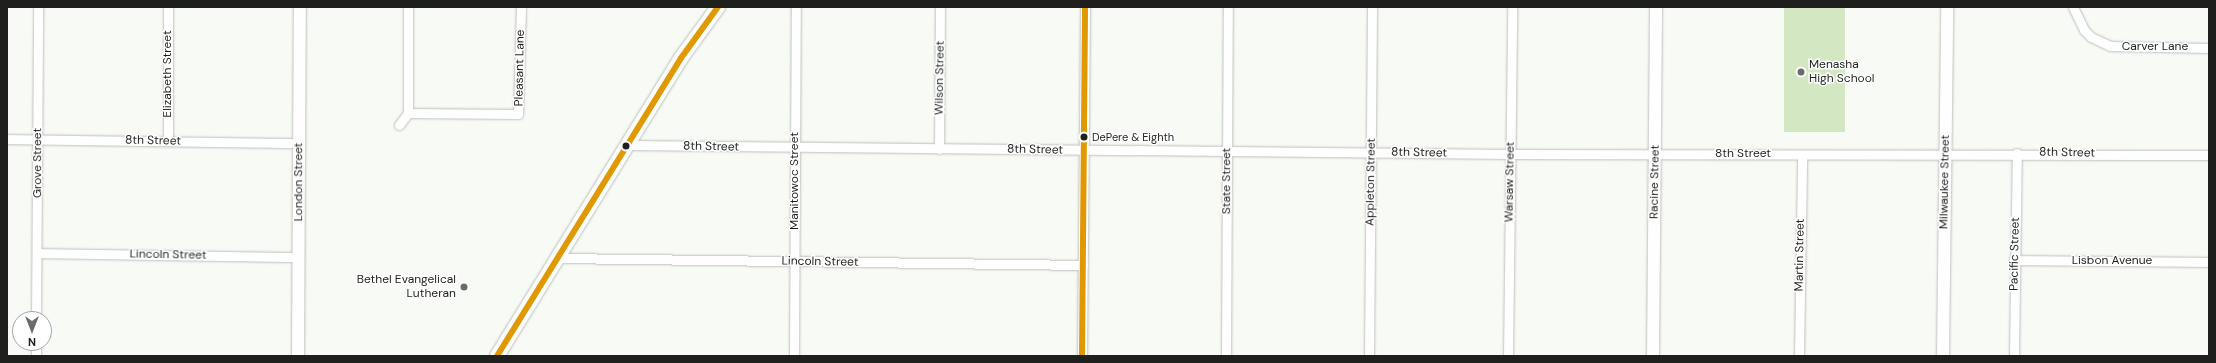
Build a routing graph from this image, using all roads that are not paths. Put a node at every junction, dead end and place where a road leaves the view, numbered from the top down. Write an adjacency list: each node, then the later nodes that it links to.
1 (38, 7): 20 (street, Grove Street)
2 (168, 7): 21 (street, Elizabeth Street)
3 (300, 7): 22 (street, London Street)
4 (408, 7): 17 (street)
5 (521, 7): 17 (street, Pleasant Lane)
6 (718, 7): 23 (main road)
7 (796, 7): 24 (street, Manitowoc Street)
8 (940, 7): 25 (street, Wilson Street)
9 (1085, 7): 26 (street)
10 (1228, 7): 27 (street, State Street)
11 (1372, 7): 28 (street, Appleton Street)
12 (1512, 7): 30 (street, Warsaw Street)
13 (1656, 7): 31 (street, Racine Street)
14 (1947, 7): 32 (street, Milwaukee Street)
15 (2073, 7): 16 (street, Carver Lane)
16 (2209, 48)
17 (408, 113): 18 (street)
18 (398, 125)
19 (7, 139): 20 (street, 8th Street)
20 (38, 140): 21 (street, 8th Street); 35 (street, Grove Street)
21 (168, 141): 22 (street, 8th Street)
22 (299, 143): 36 (street, London Street)
23 (629, 145): 24 (street, 8th Street); 37 (main road)
24 (795, 148): 25 (street, 8th Street); 39 (street, Manitowoc Street)
25 (939, 149): 26 (street, 8th Street)
26 (1084, 151): 27 (street, 8th Street); 41 (street)
27 (1227, 151): 28 (street, 8th Street); 47 (street, State Street)
28 (1371, 152): 30 (street, 8th Street); 48 (street, Appleton Street)
29 (2016, 153): 32 (street, 8th Street); 34 (street, 8th Street); 38 (street, Pacific Street)
30 (1511, 154): 31 (street, 8th Street); 49 (street, Warsaw Street)
31 (1655, 154): 33 (street, 8th Street); 50 (street, Racine Street)
32 (1945, 154): 33 (street, 8th Street); 52 (street, Milwaukee Street)
33 (1802, 155): 51 (street, Martin Street)
34 (2209, 155)
35 (37, 253): 36 (street, Lincoln Street); 42 (street, Grove Street)
36 (299, 258): 43 (street, London Street)
37 (558, 258): 39 (street, Lincoln Street); 44 (main road)
38 (2014, 260): 40 (street, Lisbon Avenue); 53 (street, Pacific Street)
39 (794, 262): 41 (street, Lincoln Street); 45 (street, Manitowoc Street)
40 (2209, 262)
41 (1083, 265): 46 (street)
42 (36, 311)
43 (298, 356)
44 (498, 356)
45 (794, 356)
46 (1082, 356)
47 (1226, 356)
48 (1369, 356)
49 (1508, 356)
50 (1653, 356)
51 (1799, 356)
52 (1943, 356)
53 (2014, 356)

